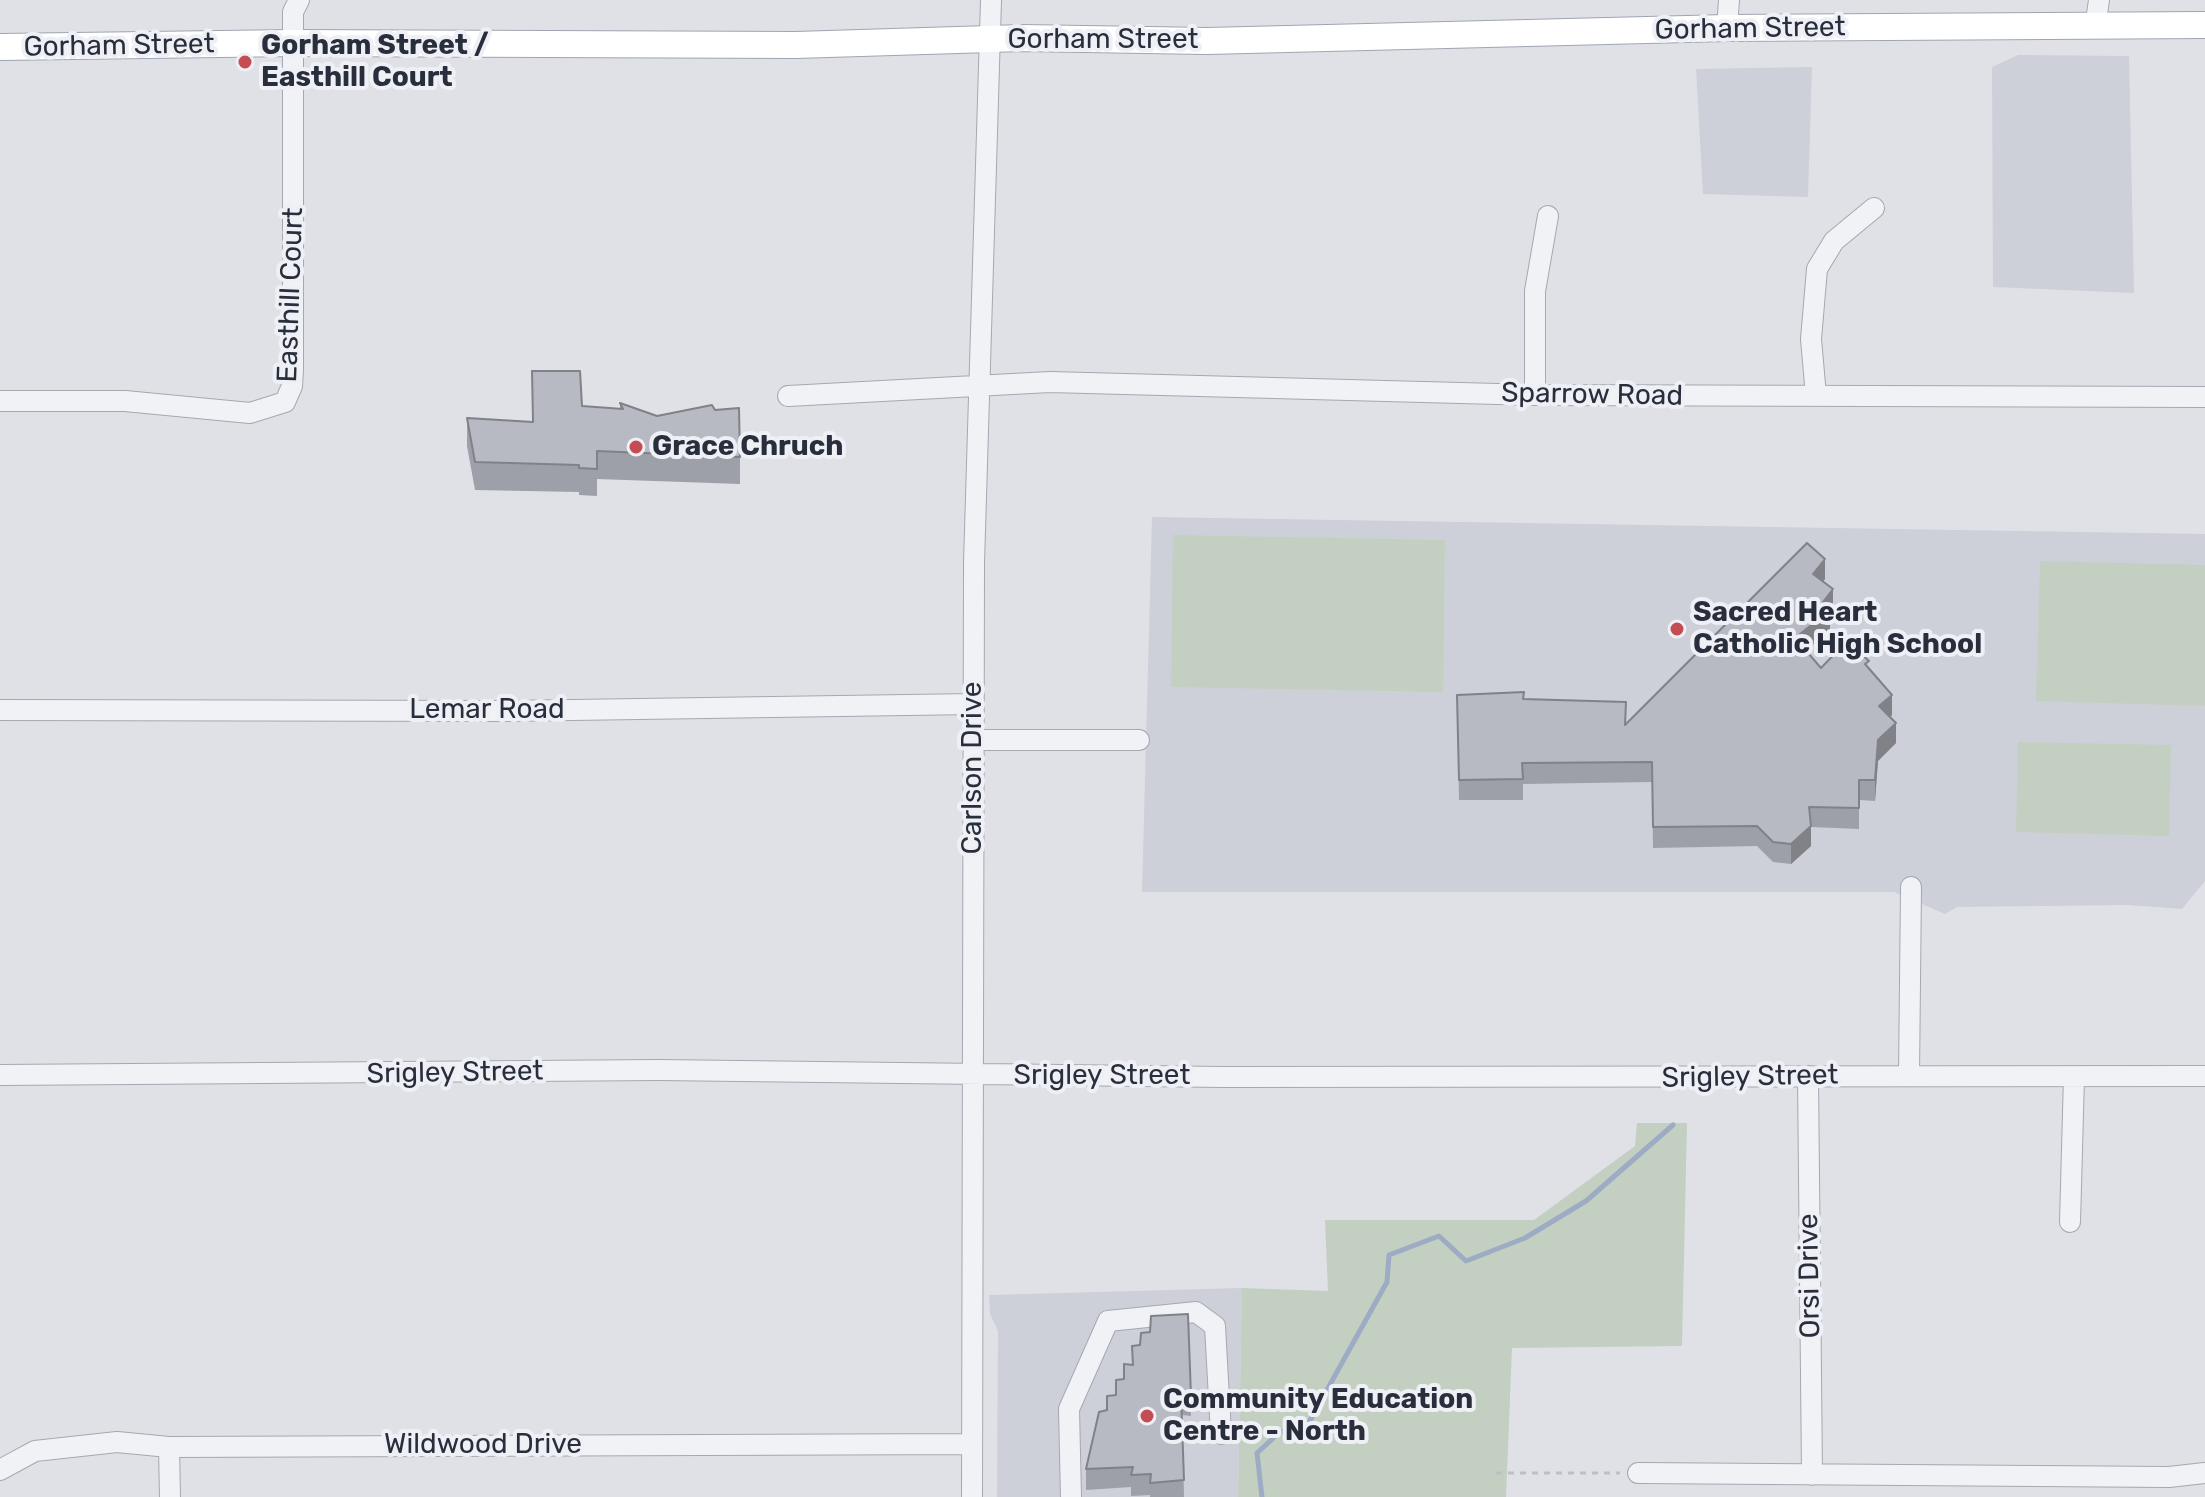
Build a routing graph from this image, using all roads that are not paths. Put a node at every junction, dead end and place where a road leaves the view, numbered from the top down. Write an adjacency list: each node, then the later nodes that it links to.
1 (991, 0): 8 (street, Carlson Drive)
2 (1729, 0): 6 (street)
3 (2099, 0): 7 (street)
4 (292, 4): 9 (street)
5 (2205, 25): 7 (main road, Gorham Street)
6 (1727, 28): 7 (main road, Gorham Street); 8 (main road, Gorham Street)
7 (2095, 28)
8 (991, 39): 9 (main road, Gorham Street); 13 (street, Carlson Drive)
9 (294, 43): 10 (main road, Gorham Street); 18 (street, Easthill Court)
10 (0, 47)
11 (1874, 208): 16 (street)
12 (1548, 216): 14 (street)
13 (980, 385): 14 (street, Sparrow Road); 15 (street, Sparrow Road); 19 (street, Carlson Drive)
14 (1535, 395): 16 (street, Sparrow Road)
15 (788, 396)
16 (1816, 396): 17 (street, Sparrow Road)
17 (2205, 397)
18 (0, 401)
19 (974, 704): 20 (street, Lemar Road); 21 (street, Carlson Drive)
20 (0, 710)
21 (973, 740): 22 (street); 25 (street, Carlson Drive)
22 (1139, 740)
23 (1911, 887): 27 (street)
24 (0, 1075): 25 (street, Srigley Street)
25 (972, 1075): 26 (street, Srigley Street); 32 (street, Carlson Drive)
26 (1808, 1076): 27 (street, Srigley Street); 37 (street, Orsi Drive)
27 (1909, 1076): 29 (street, Srigley Street)
28 (2205, 1076): 29 (street, Srigley Street)
29 (2074, 1077): 30 (street)
30 (2070, 1222)
31 (1221, 1434): 40 (street)
32 (972, 1444): 33 (street, Wildwood Drive); 39 (street, Carlson Drive)
33 (169, 1447): 34 (street, Wildwood Drive); 38 (street)
34 (0, 1470)
35 (1638, 1473): 37 (street)
36 (2205, 1473): 37 (street)
37 (1812, 1475)
38 (170, 1497)
39 (972, 1497)
40 (1071, 1497)

